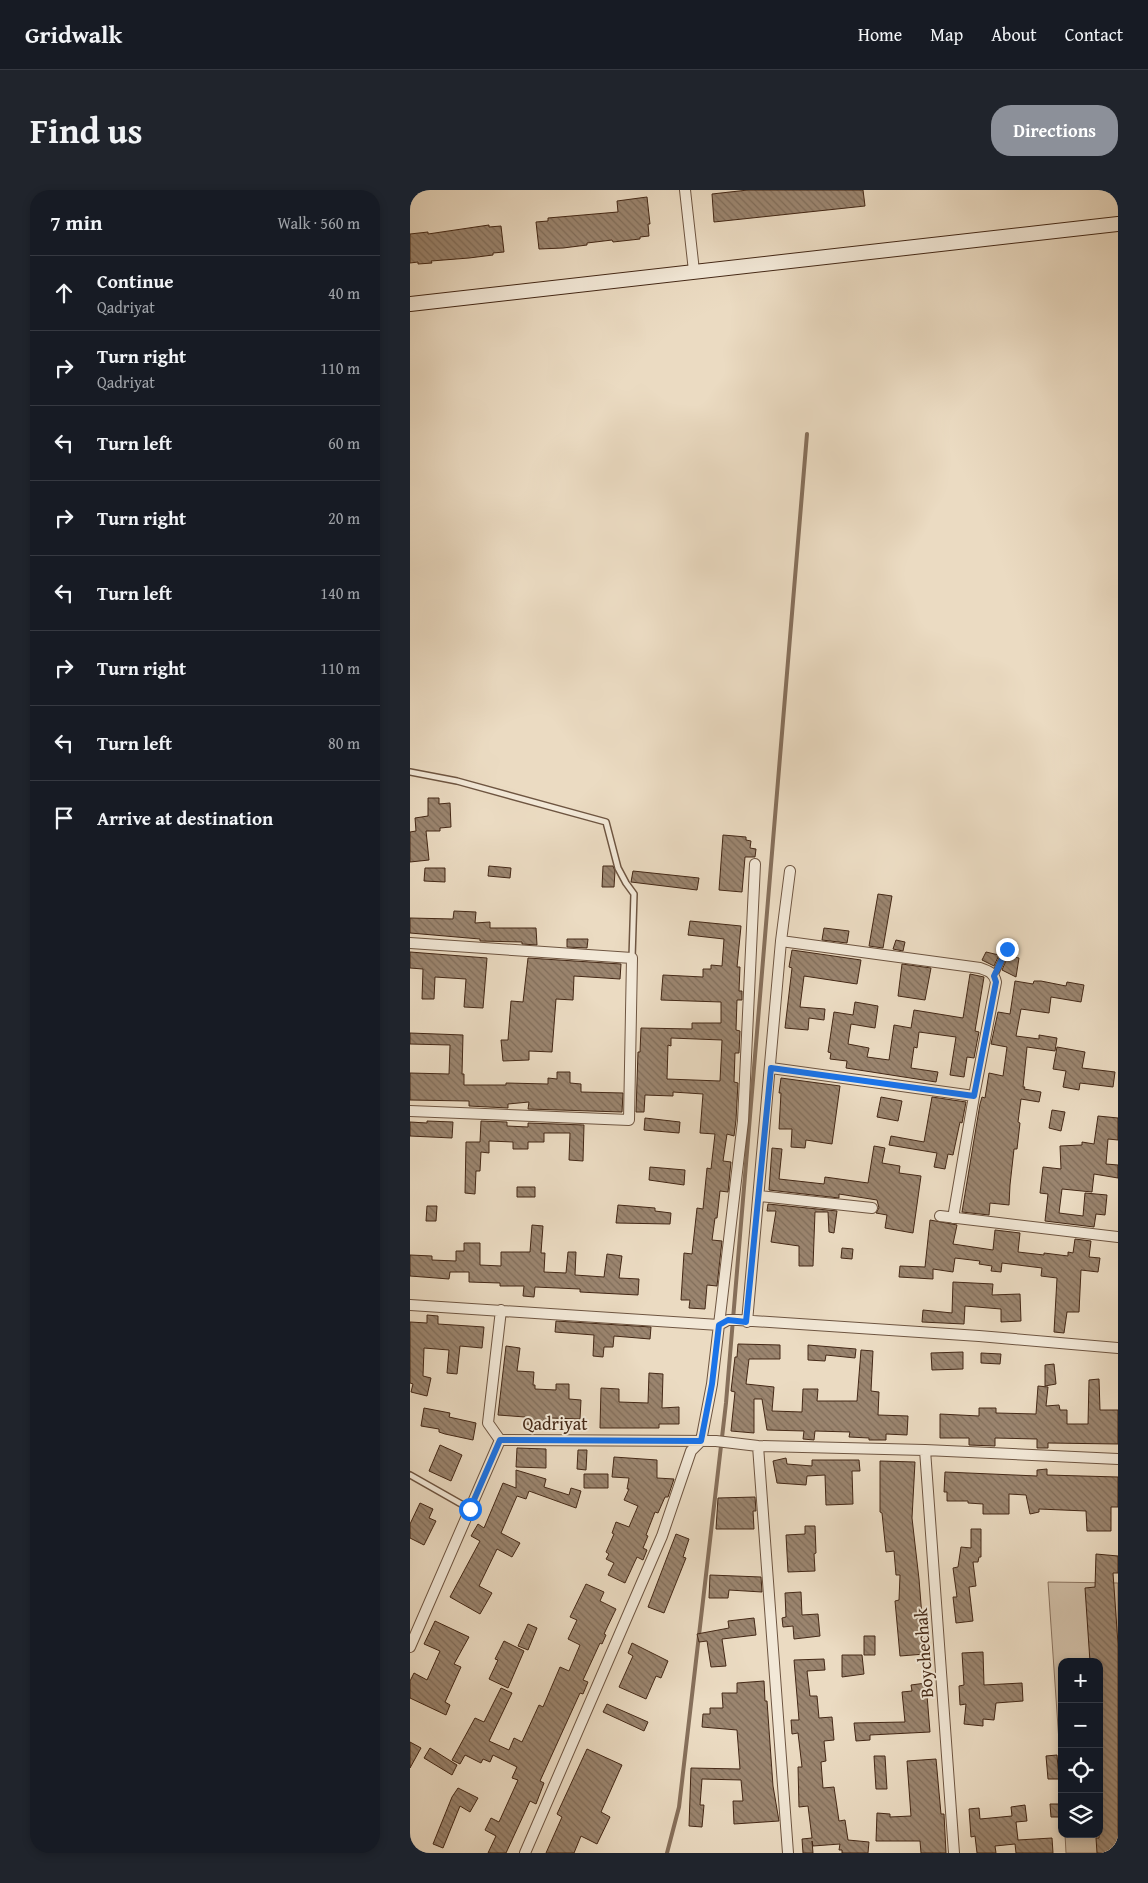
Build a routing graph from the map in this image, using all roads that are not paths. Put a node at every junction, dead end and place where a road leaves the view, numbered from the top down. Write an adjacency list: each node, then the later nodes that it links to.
1 (686, 190): 3 (street)
2 (1118, 224): 3 (street)
3 (694, 271): 4 (street)
4 (410, 304)
5 (410, 772): 11 (lane)
6 (755, 864): 23 (street)
7 (790, 871): 8 (street)
8 (781, 942): 12 (street); 13 (street)
9 (410, 943): 11 (street)
10 (1007, 949): 12 (lane)
11 (632, 958): 15 (street)
12 (994, 976): 14 (street)
13 (771, 1068): 14 (street); 16 (street)
14 (974, 1096): 19 (street)
15 (410, 1111)
16 (759, 1196): 17 (street); 23 (street)
17 (872, 1208)
18 (940, 1216): 19 (street)
19 (953, 1218): 20 (street)
20 (1118, 1237)
21 (410, 1305): 22 (street)
22 (501, 1310): 23 (street); 25 (street)
23 (733, 1322): 24 (street); 26 (street)
24 (1118, 1348)
25 (500, 1440): 26 (street, Qadriyat); 31 (street, Qadriyat)
26 (701, 1441): 27 (street, Qadriyat); 33 (street)
27 (758, 1446): 28 (street, Qadriyat); 34 (street)
28 (925, 1450): 29 (street, Qadriyat); 35 (street, Boychechak)
29 (1118, 1459)
30 (410, 1475): 31 (lane)
31 (470, 1509): 32 (street, Qadriyat)
32 (410, 1647)
33 (525, 1853)
34 (788, 1853)
35 (954, 1853)

